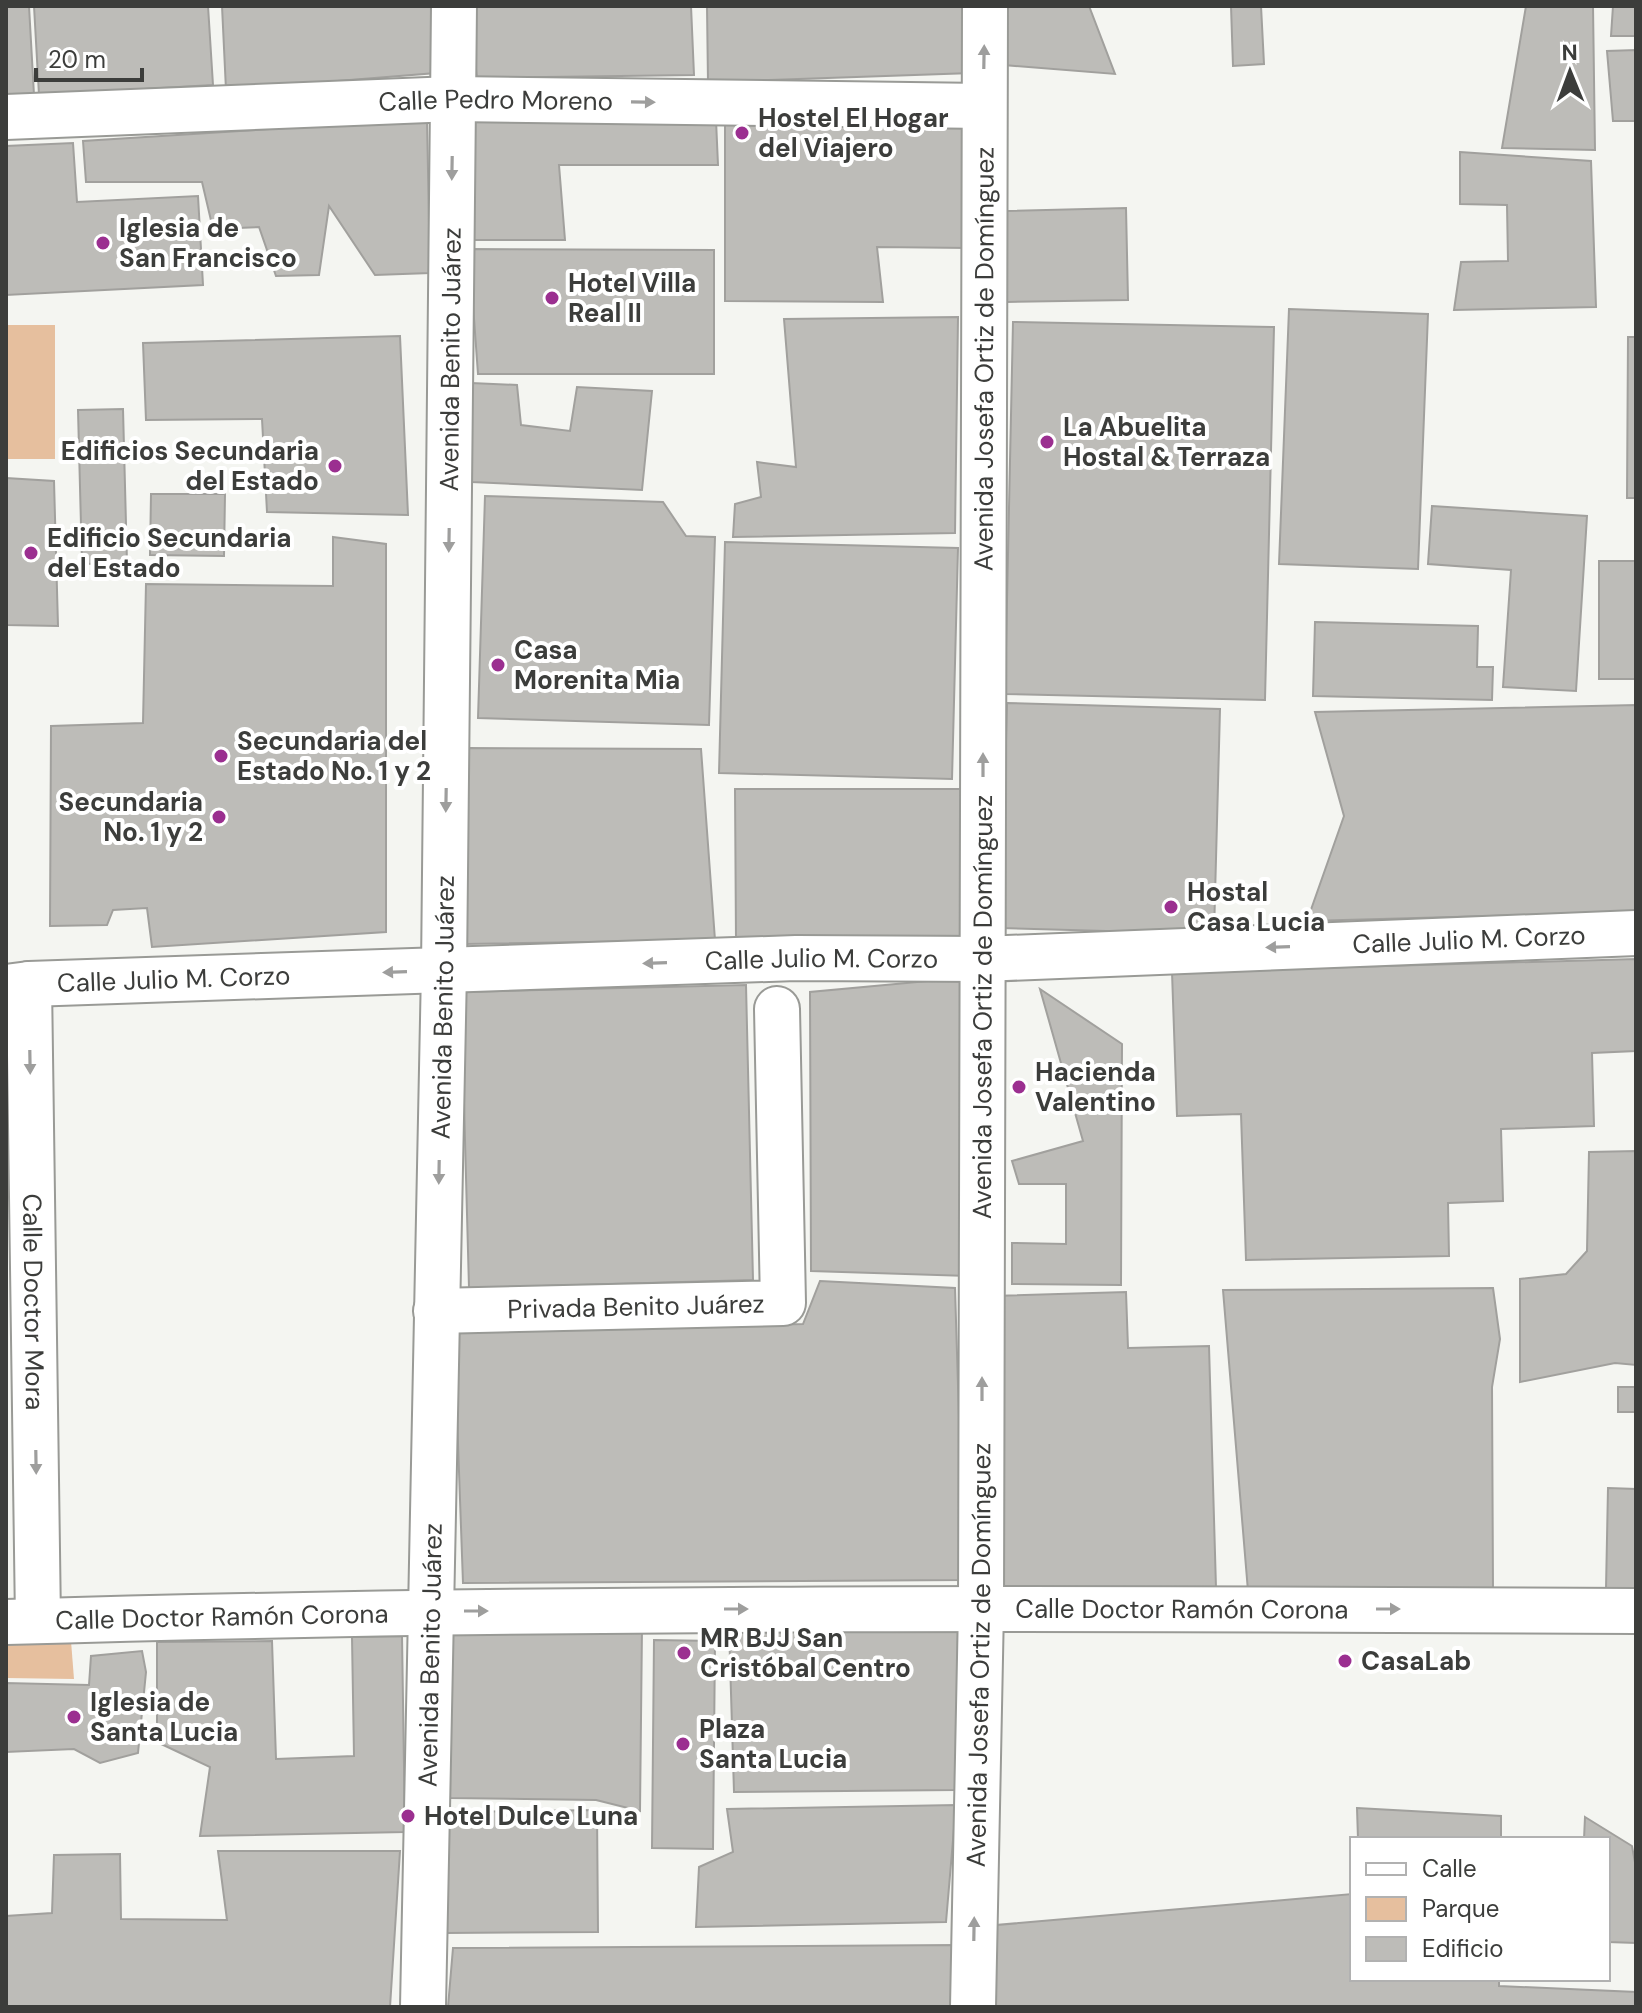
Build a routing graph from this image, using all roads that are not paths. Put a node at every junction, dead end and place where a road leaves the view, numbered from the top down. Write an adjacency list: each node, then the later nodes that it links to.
1 (454, 6): 3 (street, Avenida Benito Juárez)
2 (985, 6): 4 (street, Avenida Josefa Ortiz de Domínguez, one-way to 2)
3 (453, 99): 4 (street, Calle Pedro Moreno, one-way to 4); 5 (street, Calle Pedro Moreno); 8 (street, Avenida Benito Juárez, one-way to 8)
4 (984, 106): 7 (street, Avenida Josefa Ortiz de Domínguez, one-way to 4)
5 (6, 117)
6 (1636, 933): 7 (street, Calle Julio M. Corzo, one-way to 7)
7 (983, 959): 8 (street, Calle Julio M. Corzo, one-way to 8); 12 (street, Avenida Josefa Ortiz de Domínguez, one-way to 7)
8 (444, 970): 9 (street, Calle Julio M. Corzo, one-way to 9); 11 (street, Avenida Benito Juárez, one-way to 11)
9 (17, 985): 15 (street, Calle Doctor Mora, one-way to 15)
10 (777, 1009): 11 (street, Privada Benito Juárez)
11 (436, 1311): 13 (street, Avenida Benito Juárez)
12 (981, 1608): 13 (street, Calle Doctor Ramón Corona, one-way to 12); 14 (street, Calle Doctor Ramón Corona, one-way to 14); 17 (street, Avenida Josefa Ortiz de Domínguez, one-way to 12)
13 (431, 1611): 15 (street, Calle Doctor Ramón Corona); 16 (street, Avenida Benito Juárez)
14 (1636, 1611)
15 (22, 1622)
16 (423, 2007)
17 (973, 2007)

